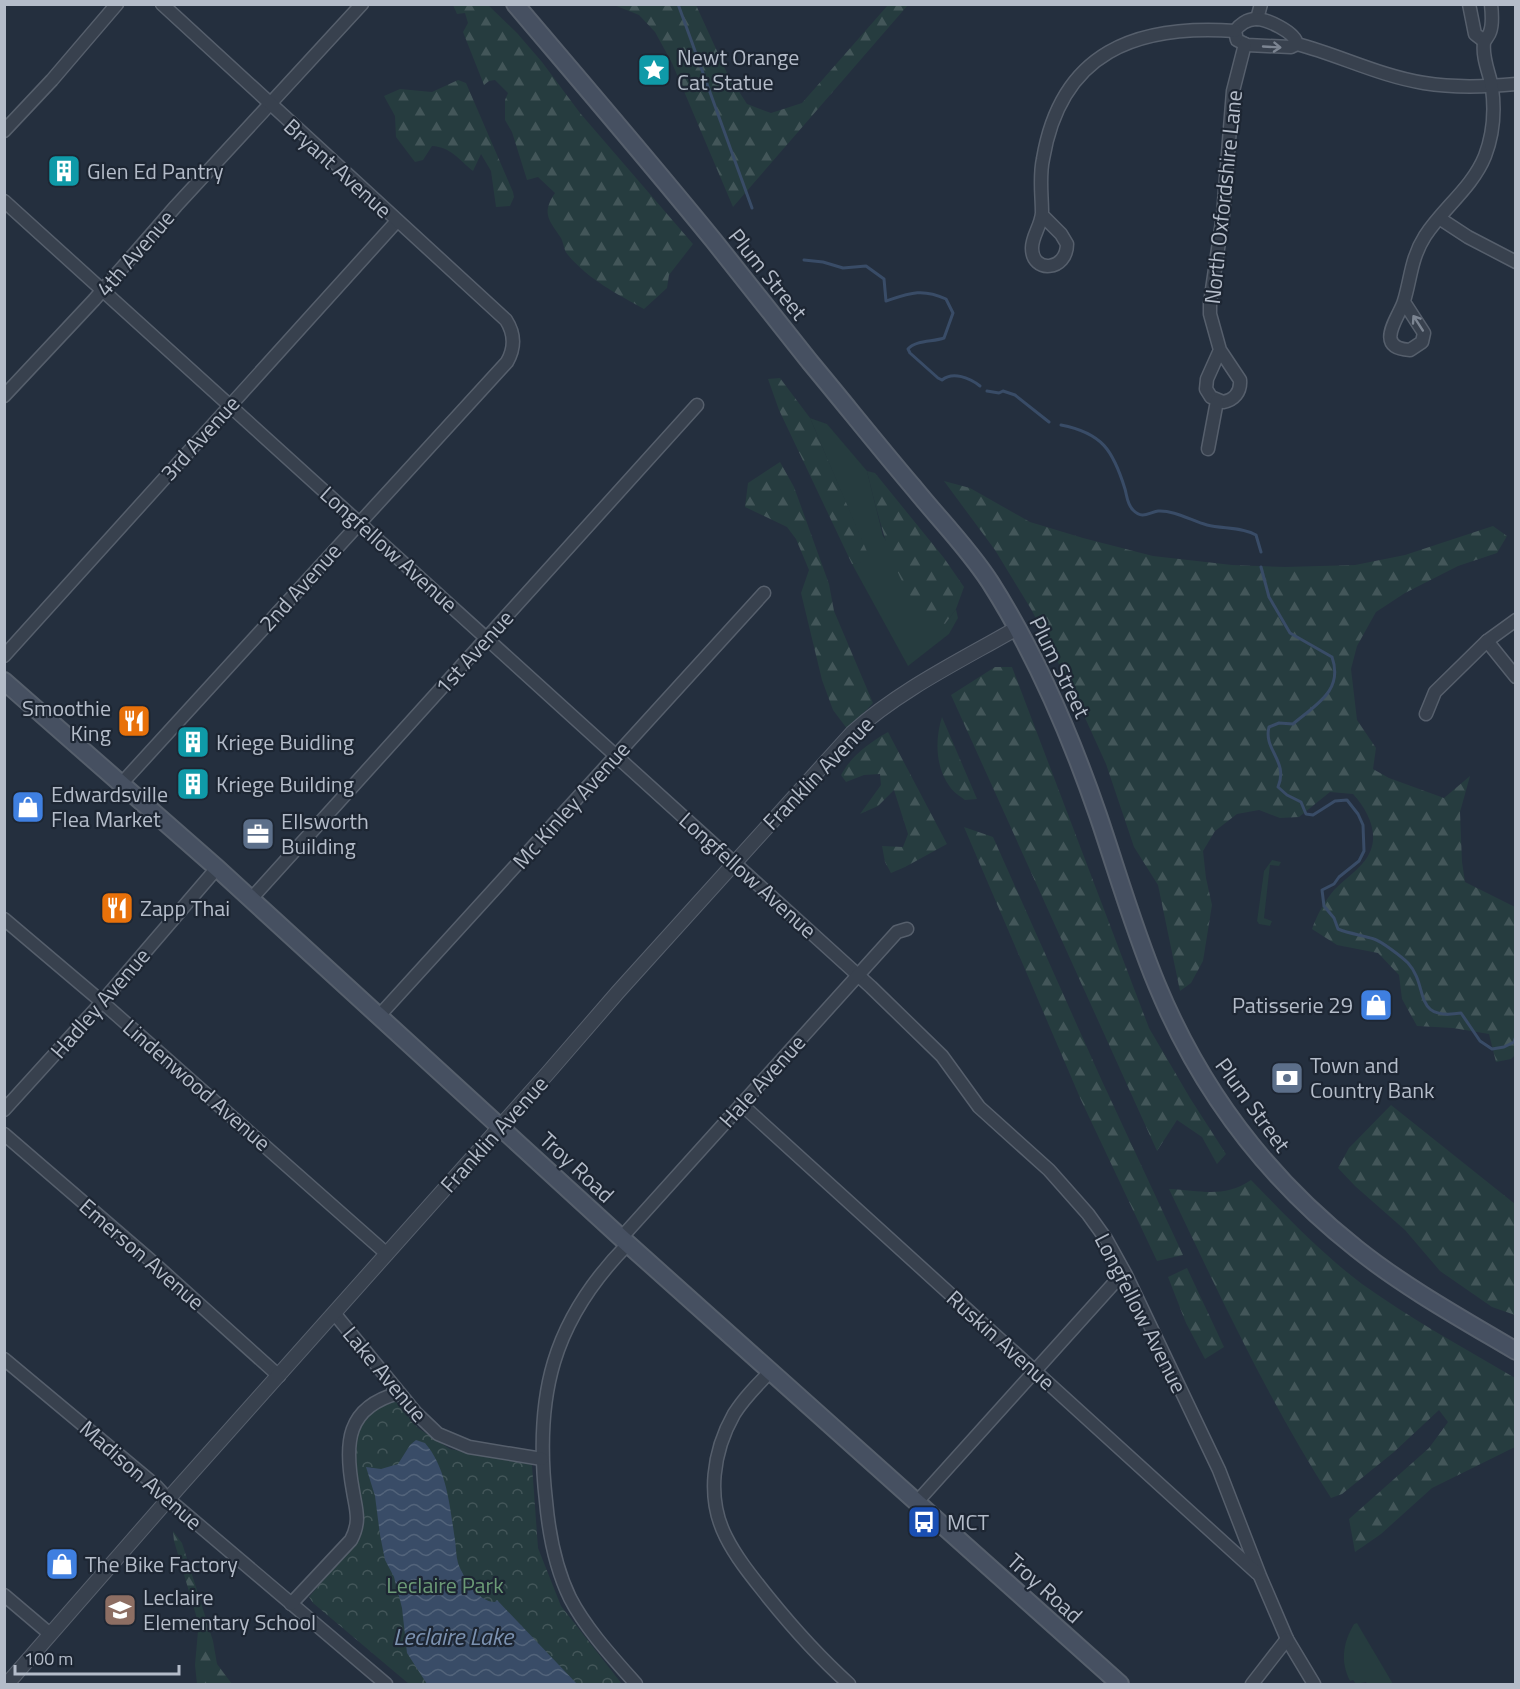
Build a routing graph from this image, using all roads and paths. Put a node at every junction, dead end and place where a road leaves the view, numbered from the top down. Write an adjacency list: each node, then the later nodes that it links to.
1 (117, 4): 16 (street)
2 (162, 4): 15 (street, Bryant Avenue)
3 (363, 4): 15 (street, 4th Avenue)
4 (515, 4): 34 (main road, Plum Street)
5 (1261, 4): 8 (street)
6 (1469, 4): 10 (street)
7 (1491, 4): 10 (street)
8 (1257, 19): 9 (street); 12 (street)
9 (1235, 32): 11 (street); 18 (street)
10 (1484, 41): 14 (street)
11 (1245, 44): 12 (street, one-way to 12); 25 (street, North Oxfordshire Lane)
12 (1297, 44): 14 (street)
13 (1515, 84): 14 (street)
14 (1492, 87): 19 (street)
15 (270, 105): 20 (street, Bryant Avenue); 22 (street, 4th Avenue)
16 (4, 130)
17 (4, 201): 22 (street, Longfellow Avenue)
18 (1042, 215)
19 (1439, 218): 21 (street); 23 (street)
20 (397, 221): 24 (street, Bryant Avenue); 28 (street, 3rd Avenue)
21 (1515, 262)
22 (102, 290): 26 (street, 4th Avenue); 28 (street, Longfellow Avenue)
23 (1404, 302)
24 (513, 333): 31 (street, 2nd Avenue)
25 (1220, 350): 27 (street); 27 (street, North Oxfordshire Lane)
26 (4, 396)
27 (1217, 401): 30 (street)
28 (230, 405): 31 (street, Longfellow Avenue); 37 (street, 3rd Avenue)
29 (697, 405): 35 (street, 1st Avenue)
30 (1208, 449)
31 (360, 522): 35 (street, Longfellow Avenue); 42 (street, 2nd Avenue)
32 (764, 593): 41 (street, Mc Kinley Avenue)
33 (1515, 620): 36 (street)
34 (1017, 628): 43 (street, Franklin Avenue); 59 (main road, Plum Street)
35 (487, 639): 41 (street, Longfellow Avenue); 45 (street, 1st Avenue)
36 (1487, 641): 38 (street); 40 (street)
37 (4, 656)
38 (1515, 677)
39 (4, 681): 42 (main road, Troy Road)
40 (1426, 714)
41 (615, 755): 43 (street, Longfellow Avenue); 50 (street, Mc Kinley Avenue)
42 (122, 783): 44 (main road, Troy Road)
43 (735, 862): 48 (street, Longfellow Avenue); 53 (street, Franklin Avenue)
44 (217, 868): 45 (main road, Troy Road); 49 (street, Hadley Avenue)
45 (251, 899): 50 (main road, Troy Road)
46 (4, 919): 49 (street, Lindenwood Avenue)
47 (907, 928): 48 (street, Hale Avenue)
48 (858, 975): 51 (street, Hale Avenue); 57 (street, Longfellow Avenue)
49 (102, 1002): 52 (street, Hadley Avenue); 56 (street, Lindenwood Avenue)
50 (378, 1017): 53 (main road, Troy Road)
51 (741, 1104): 55 (street, Hale Avenue); 61 (street, Ruskin Avenue)
52 (4, 1110)
53 (501, 1127): 55 (main road, Troy Road); 56 (street, Franklin Avenue)
54 (4, 1134): 63 (street, Emerson Avenue)
55 (624, 1241): 62 (main road, Troy Road); 65 (street, Hale Avenue)
56 (387, 1254): 58 (street, Franklin Avenue)
57 (1124, 1272): 61 (street); 68 (street, Longfellow Avenue)
58 (334, 1313): 63 (street, Franklin Avenue); 64 (street, Lake Avenue)
59 (1515, 1351)
60 (4, 1359): 66 (street, Madison Avenue)
61 (1035, 1371): 67 (street); 68 (street, Ruskin Avenue)
62 (770, 1372): 67 (main road, Troy Road); 76 (street)
63 (279, 1376): 66 (street, Franklin Avenue)
64 (399, 1392): 65 (street, Lake Avenue); 70 (street)
65 (542, 1459): 75 (street, Hale Avenue)
66 (168, 1499): 70 (street, Madison Avenue); 71 (street, Franklin Avenue)
67 (916, 1503): 77 (main road, Troy Road)
68 (1260, 1576): 72 (street, Longfellow Avenue)
69 (4, 1595): 71 (street)
70 (291, 1604): 74 (street, Madison Avenue)
71 (50, 1634): 73 (street, Franklin Avenue)
72 (1287, 1639): 78 (street); 79 (street, Longfellow Avenue)
73 (8, 1684)
74 (386, 1684)
75 (636, 1684)
76 (849, 1684)
77 (1120, 1684)
78 (1252, 1684)
79 (1314, 1684)

